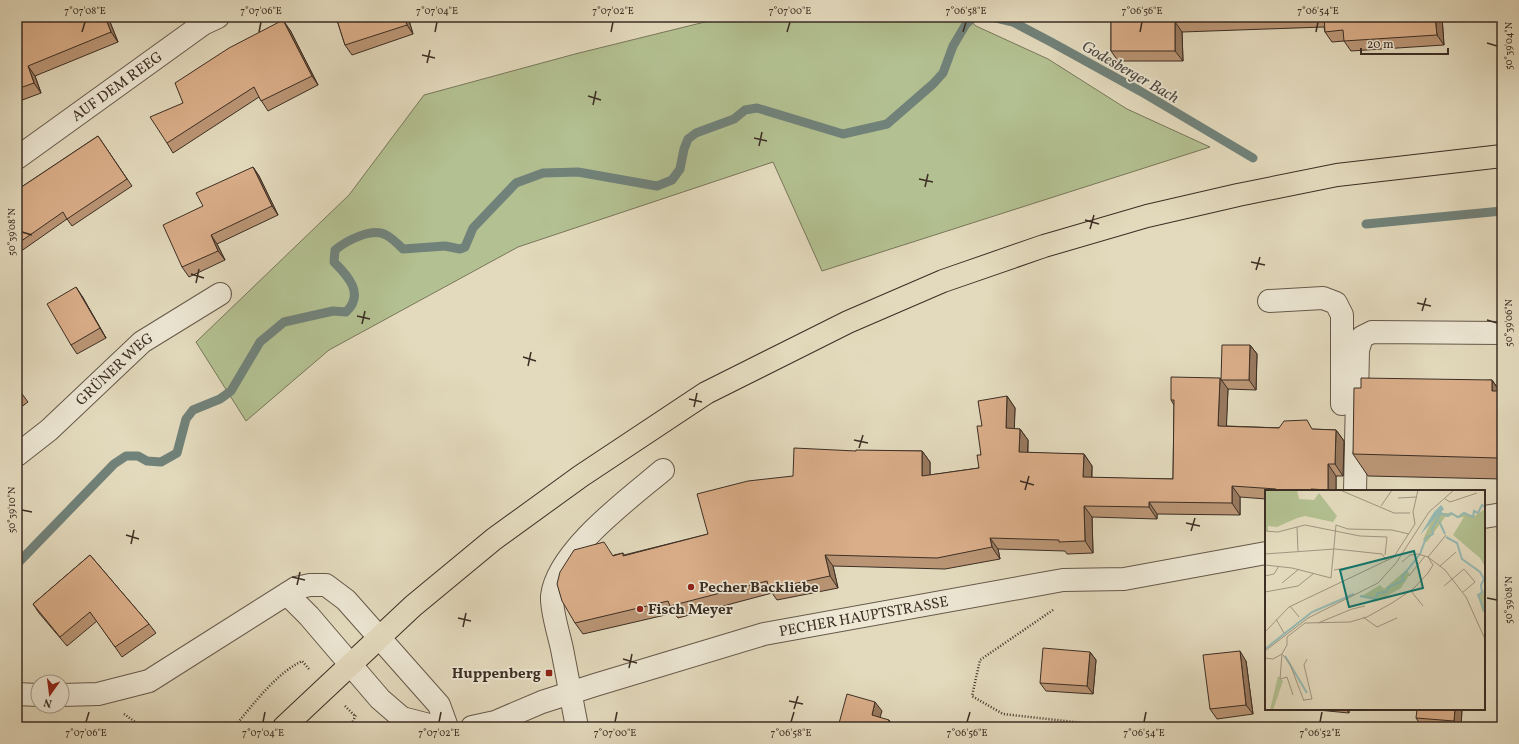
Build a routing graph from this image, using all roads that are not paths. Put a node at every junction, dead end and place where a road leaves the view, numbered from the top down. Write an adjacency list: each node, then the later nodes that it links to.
1 (218, 17): 3 (street, AUF DEM REEG)
2 (1502, 156): 15 (main road)
3 (17, 158)
4 (220, 294): 7 (street, GRÜNER WEG)
5 (1269, 301): 9 (street)
6 (1502, 333): 10 (street)
7 (17, 455)
8 (663, 470): 17 (street)
9 (1341, 490)
10 (1355, 490)
11 (1502, 514): 12 (street)
12 (1485, 517)
13 (1265, 553): 17 (street, PECHER HAUPTSTRASSE)
14 (287, 594): 15 (street); 16 (street); 20 (street)
15 (379, 637): 16 (main road); 23 (street)
16 (350, 664): 21 (main road); 22 (street)
17 (570, 693): 24 (street, PECHER HAUPTSTRASSE); 25 (street)
18 (17, 694): 19 (street)
19 (30, 695)
20 (70, 695)
21 (284, 727)
22 (437, 727)
23 (447, 727)
24 (472, 727)
25 (577, 727)

